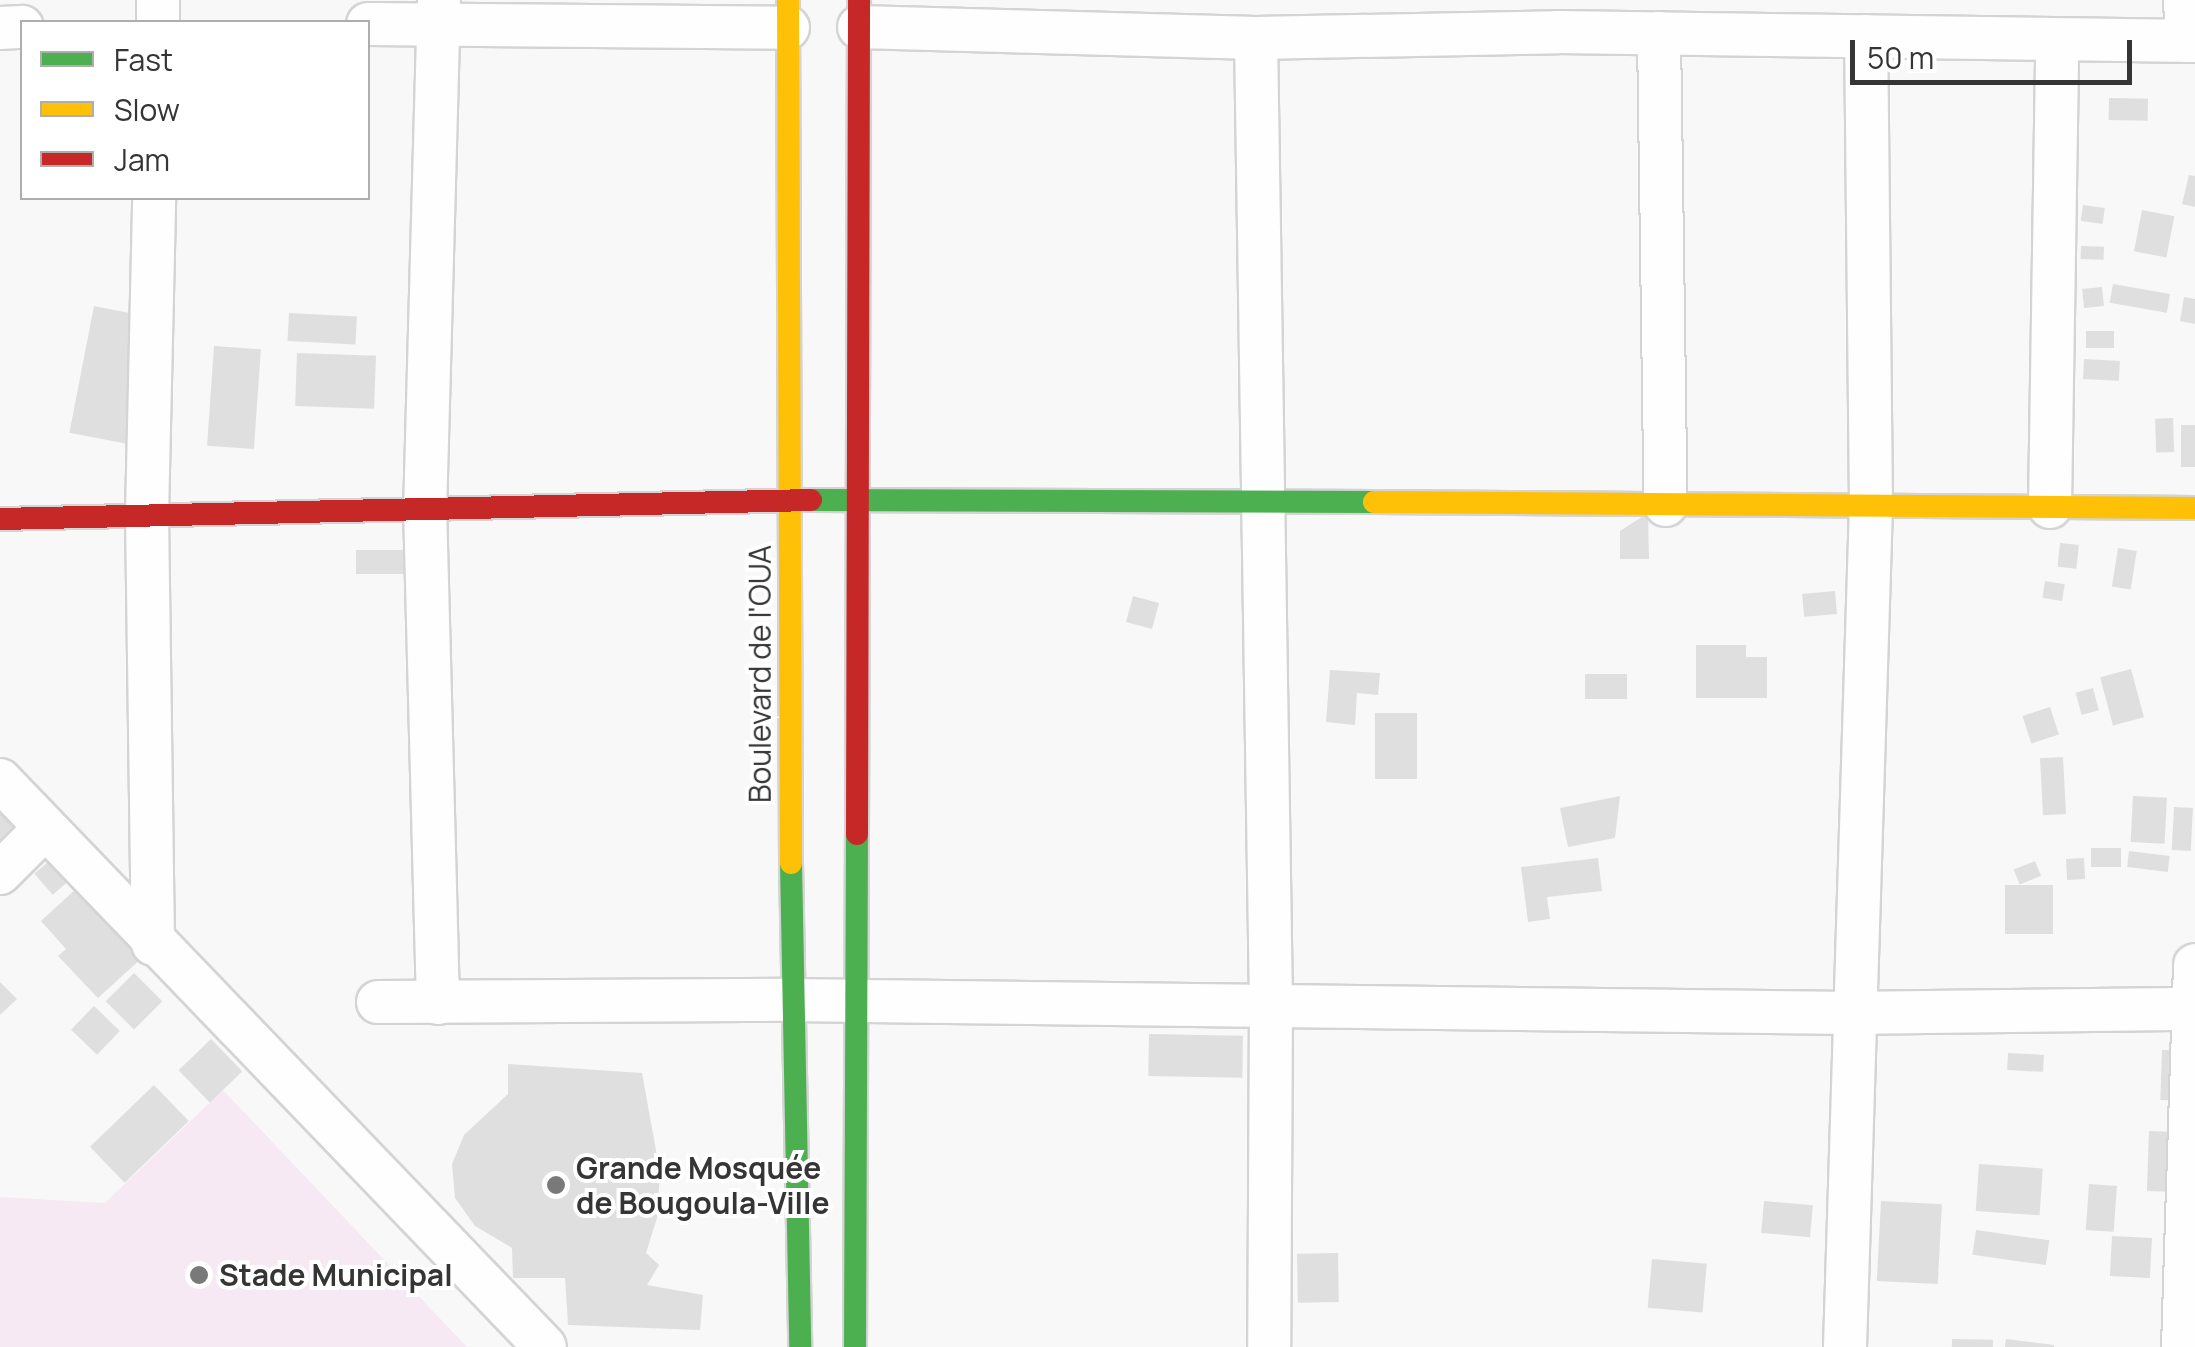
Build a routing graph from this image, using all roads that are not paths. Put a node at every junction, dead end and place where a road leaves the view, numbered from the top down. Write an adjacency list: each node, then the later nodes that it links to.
1 (439, 12): 2 (street); 7 (street); 21 (street)
2 (788, 14): 15 (main road, Boulevard de l'OUA)
3 (859, 14): 11 (street); 14 (main road)
4 (1558, 16): 5 (street); 9 (street)
5 (1334, 19): 11 (street)
6 (1962, 19): 10 (street); 12 (street)
7 (370, 24)
8 (2189, 27): 12 (street)
9 (1659, 33): 10 (street); 18 (street)
10 (1866, 36): 17 (street)
11 (1256, 38): 16 (street)
12 (2057, 42): 19 (street)
13 (154, 200): 22 (street)
14 (857, 500): 15 (main road); 16 (main road); 32 (main road)
15 (789, 501): 21 (main road); 29 (main road, Boulevard de l'OUA)
16 (1265, 503): 18 (main road); 33 (street)
17 (1871, 504): 18 (main road); 19 (main road); 35 (street)
18 (1666, 506)
19 (2050, 506): 20 (main road)
20 (2195, 508)
21 (425, 513): 22 (main road); 31 (street)
22 (147, 515): 23 (main road); 27 (street)
23 (0, 519)
24 (0, 780): 25 (street)
25 (44, 828): 26 (street); 27 (street)
26 (0, 873)
27 (153, 944): 36 (street)
28 (2195, 965): 34 (street)
29 (792, 1000): 31 (street); 32 (street); 37 (main road, Boulevard de l'OUA)
30 (378, 1002): 31 (street)
31 (438, 1003)
32 (859, 1004): 33 (street); 38 (main road)
33 (1271, 1007): 35 (street); 39 (street)
34 (2194, 1009): 35 (street); 41 (street)
35 (1852, 1013): 40 (street)
36 (545, 1347)
37 (800, 1347)
38 (856, 1347)
39 (1269, 1347)
40 (1845, 1347)
41 (2183, 1347)

